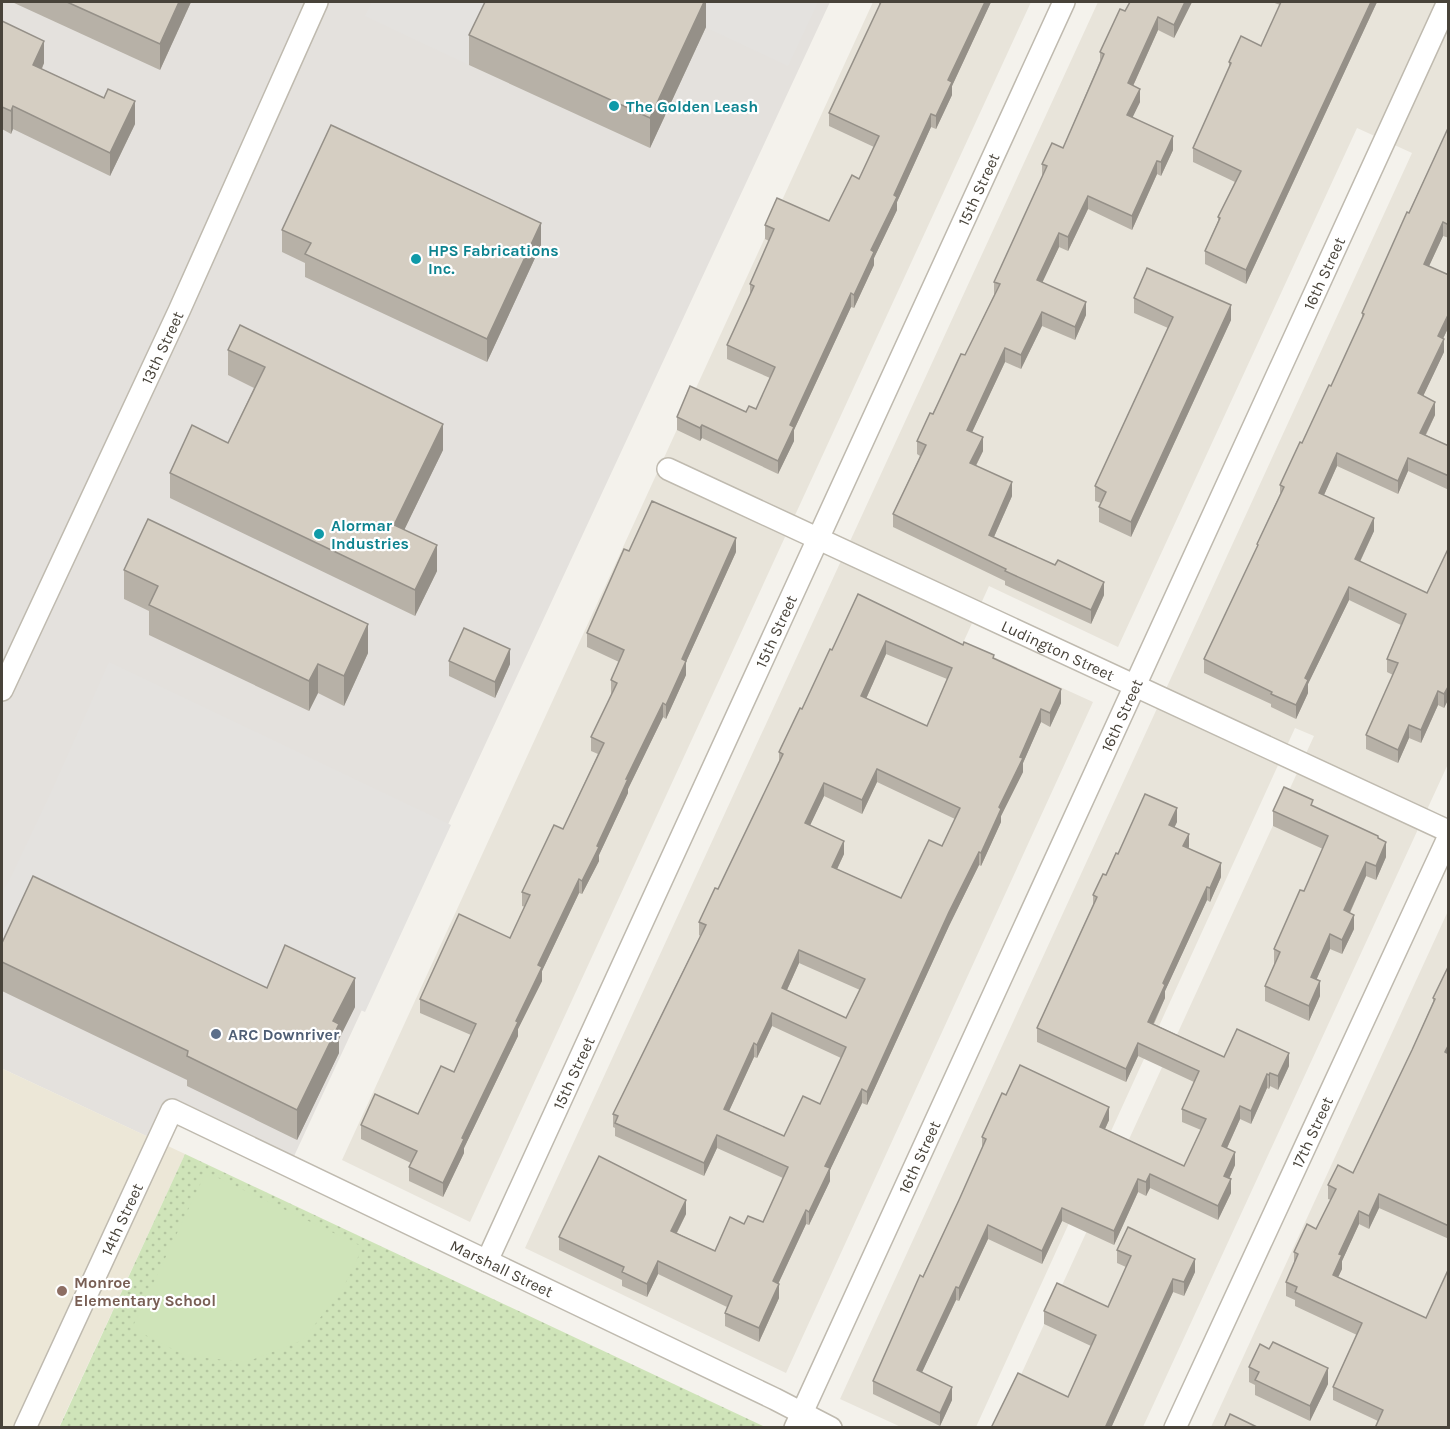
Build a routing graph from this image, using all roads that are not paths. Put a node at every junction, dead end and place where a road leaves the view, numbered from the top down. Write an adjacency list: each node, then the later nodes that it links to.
1 (318, 2): 7 (street, 13th Street)
2 (1064, 2): 5 (street, 15th Street)
3 (1449, 2): 6 (street, 16th Street)
4 (668, 469): 5 (street, Ludington Street)
5 (817, 538): 6 (street, Ludington Street); 11 (street, 15th Street)
6 (1135, 686): 8 (street, Ludington Street); 12 (street, 16th Street)
7 (2, 690)
8 (1449, 831)
9 (1449, 838): 15 (street, 17th Street)
10 (172, 1110): 11 (street, Marshall Street); 13 (street, 14th Street)
11 (487, 1261): 12 (street, Marshall Street)
12 (798, 1420): 14 (street, Marshall Street)
13 (25, 1428)
14 (831, 1428)
15 (1175, 1428)

